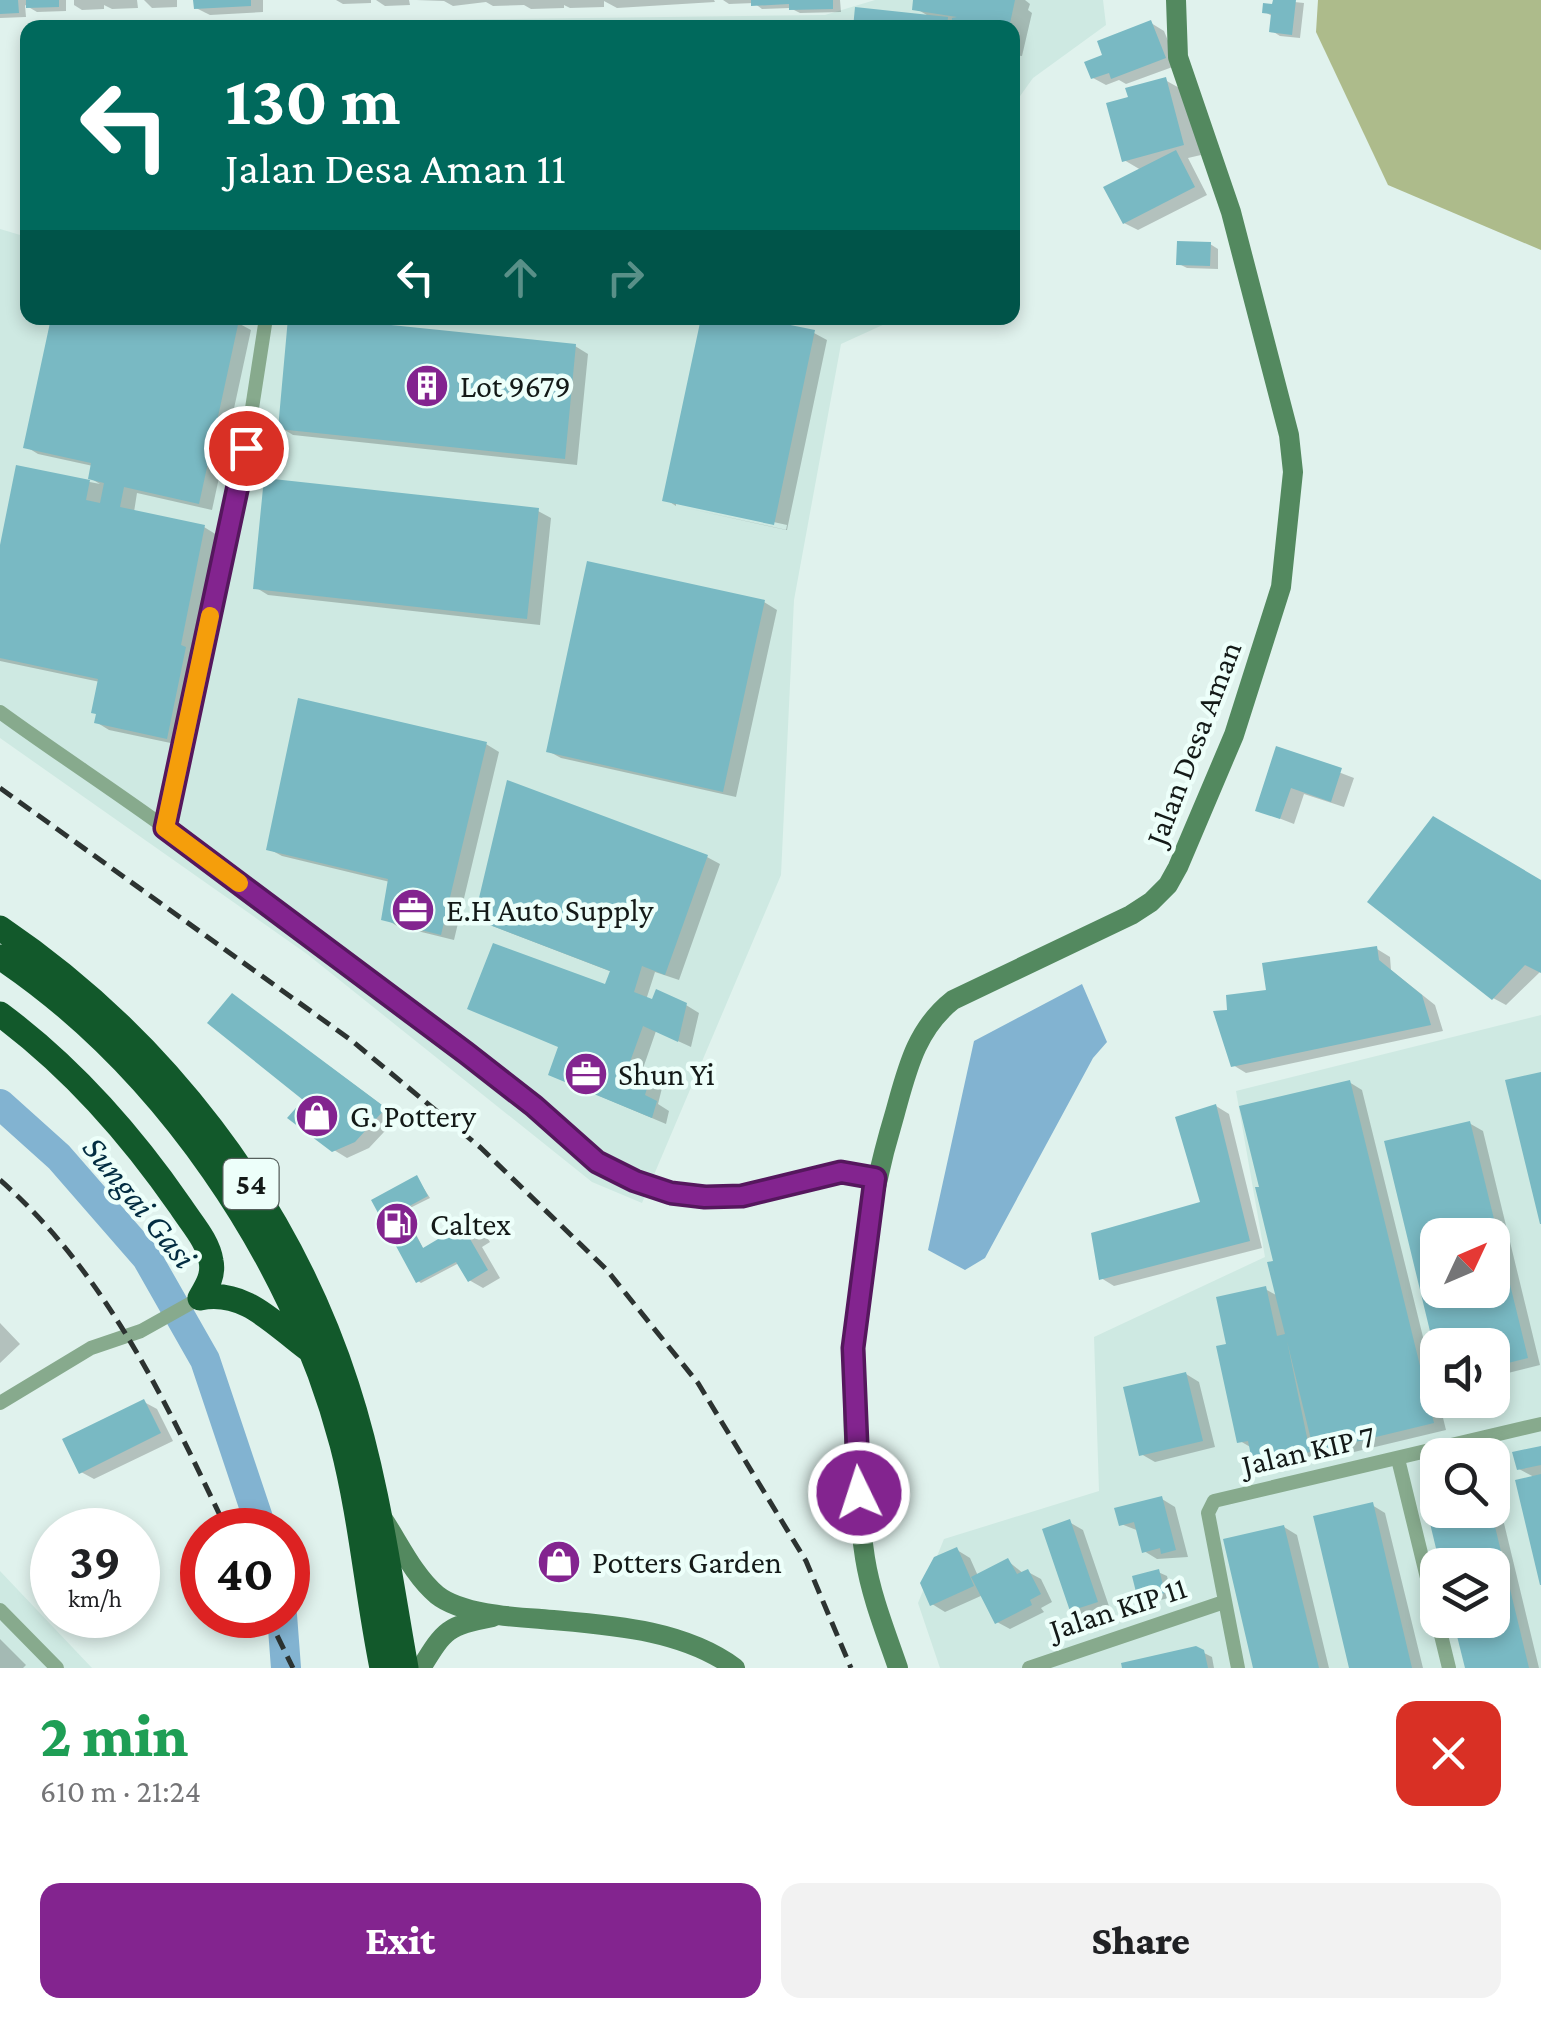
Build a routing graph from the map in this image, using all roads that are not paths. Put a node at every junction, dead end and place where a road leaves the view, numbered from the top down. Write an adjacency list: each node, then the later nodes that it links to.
1 (1176, 0): 8 (street, Jalan Desa Aman)
2 (265, 325): 4 (street)
3 (0, 712): 4 (street)
4 (165, 828): 8 (street)
5 (0, 928): 14 (highway, 54)
6 (0, 956): 10 (highway, 54)
7 (0, 1014): 9 (highway)
8 (875, 1178): 23 (street, Jalan Desa Aman)
9 (195, 1301): 10 (highway); 11 (street)
10 (308, 1350): 19 (highway, 54)
11 (0, 1403)
12 (1541, 1424): 13 (street, Jalan KIP 7)
13 (1398, 1459): 15 (street, Jalan KIP 7); 26 (street)
14 (382, 1517): 17 (street); 20 (highway, 54)
15 (1224, 1602): 24 (street, Jalan KIP 11); 25 (street)
16 (0, 1610): 18 (street)
17 (500, 1616): 21 (street); 22 (street)
18 (57, 1668)
19 (382, 1668)
20 (406, 1668)
21 (421, 1668)
22 (735, 1668)
23 (898, 1668)
24 (1029, 1668)
25 (1238, 1668)
26 (1448, 1668)

